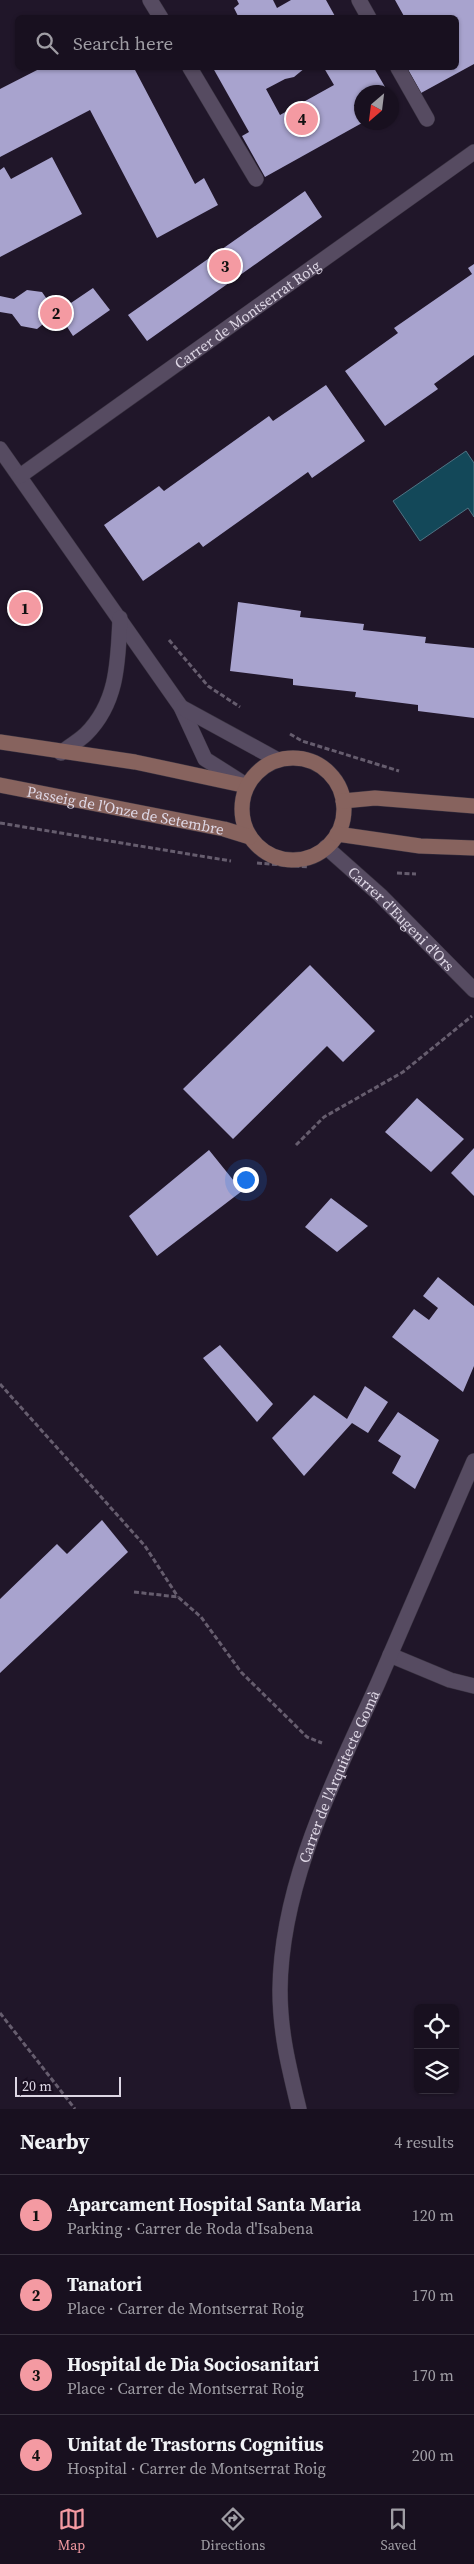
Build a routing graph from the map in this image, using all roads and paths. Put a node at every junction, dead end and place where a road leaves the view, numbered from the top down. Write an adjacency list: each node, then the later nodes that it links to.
1 (150, 0): 3 (street)
2 (359, 0): 4 (street)
3 (159, 15)
4 (367, 15)
5 (191, 70): 9 (street)
6 (399, 70): 7 (street)
7 (427, 119)
8 (474, 152): 11 (street, Carrer de Montserrat Roig)
9 (256, 179)
10 (0, 448): 11 (street)
11 (20, 476): 12 (street)
12 (120, 618): 14 (street); 18 (street)
13 (166, 636): 15 (path)
14 (181, 707): 19 (street); 22 (street)
15 (245, 710)
16 (286, 732): 20 (path)
17 (0, 742): 18 (street)
18 (61, 752): 22 (street)
19 (278, 760): 22 (street); 23 (street)
20 (405, 772)
21 (0, 785): 26 (street, Passeig de l'Onze de Setembre)
22 (247, 786): 26 (street)
23 (343, 801): 24 (street); 25 (street)
24 (474, 806)
25 (337, 834): 27 (street); 28 (street)
26 (250, 837): 27 (street)
27 (326, 847): 29 (street, Carrer d'Eugeni d'Ors)
28 (474, 848)
29 (474, 990)
30 (474, 1014): 31 (path)
31 (296, 1144)
32 (0, 1384): 35 (path)
33 (474, 1461): 36 (street, Carrer de l'Arquitecte Gomà)
34 (134, 1592): 35 (path)
35 (178, 1597): 38 (path)
36 (390, 1655): 37 (street); 38 (street, Carrer de l'Arquitecte Gomà)
37 (474, 1686)
38 (346, 1754): 41 (street, Carrer de l'Arquitecte Gomà)
39 (0, 2013): 40 (path)
40 (75, 2109)
41 (299, 2109)

